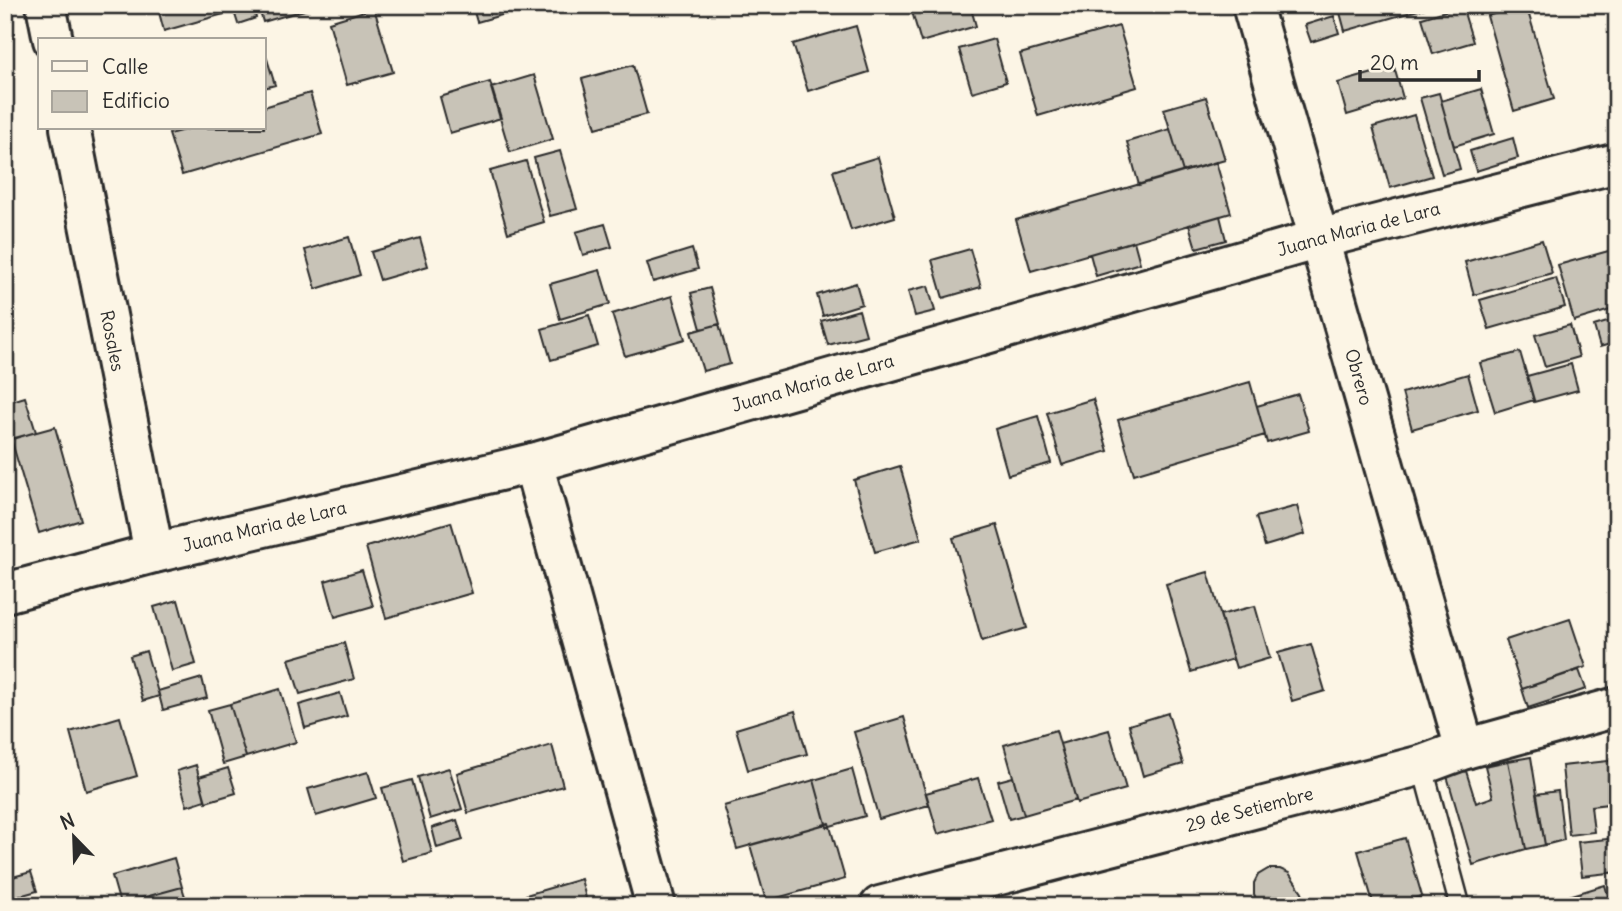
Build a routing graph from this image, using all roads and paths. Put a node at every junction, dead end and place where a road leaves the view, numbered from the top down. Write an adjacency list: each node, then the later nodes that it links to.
1 (46, 5): 3 (street)
2 (1252, 5): 6 (street, Obrero)
3 (53, 38)
4 (70, 130): 8 (street, Rosales)
5 (1617, 163): 6 (street, Juana Maria de Lara)
6 (1319, 239): 7 (street, Juana Maria de Lara); 11 (street, Obrero)
7 (533, 463): 8 (street, Juana Maria de Lara); 13 (street)
8 (154, 552): 9 (street, Juana Maria de Lara)
9 (5, 593)
10 (1617, 707): 11 (street, 29 de Setiembre)
11 (1465, 750): 12 (street, 29 de Setiembre)
12 (1422, 765): 14 (street, 29 de Setiembre); 15 (lane)
13 (656, 906)
14 (880, 906)
15 (1460, 906)

